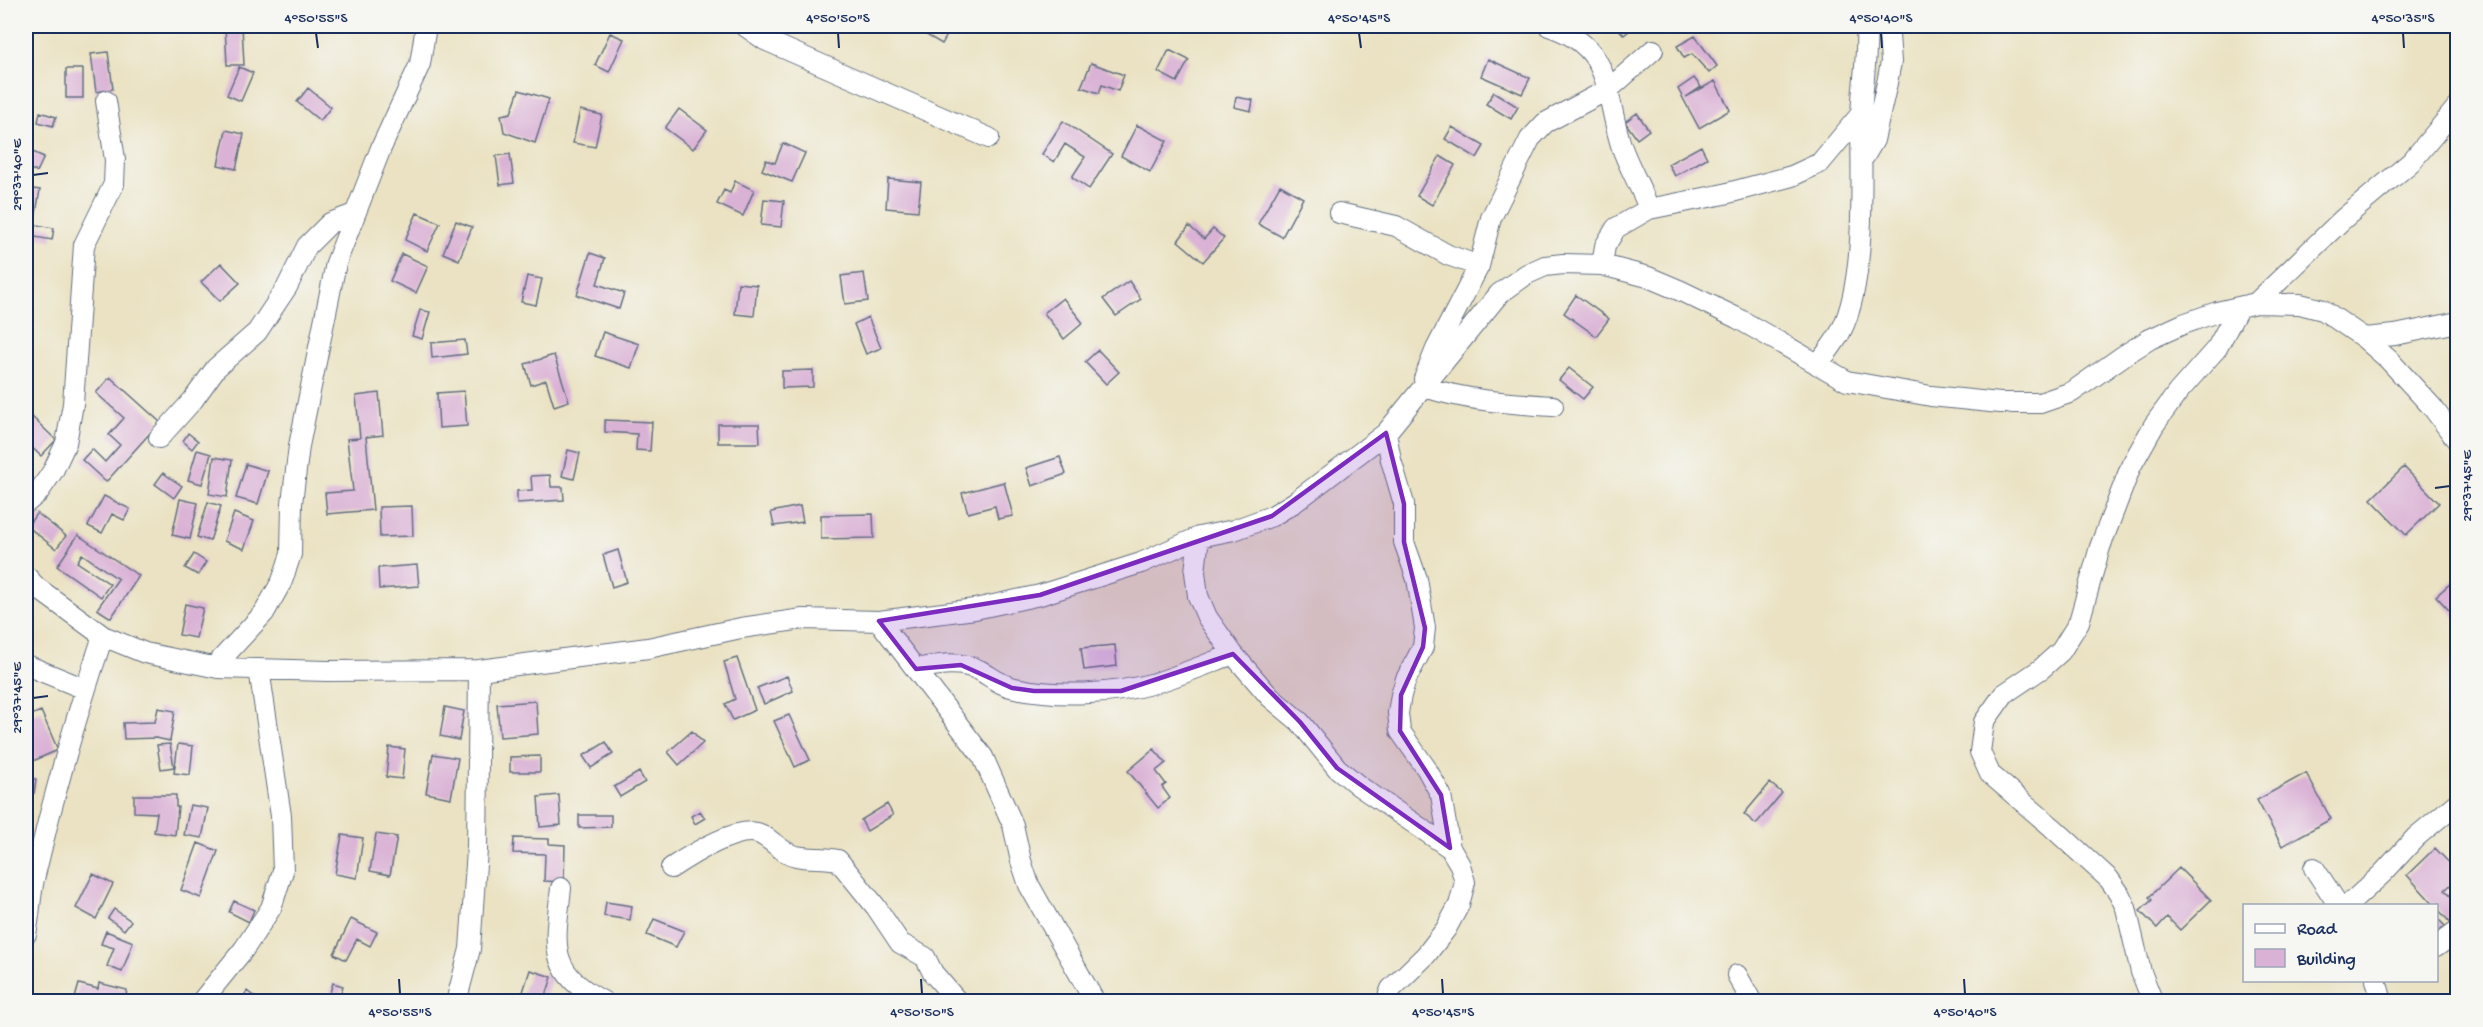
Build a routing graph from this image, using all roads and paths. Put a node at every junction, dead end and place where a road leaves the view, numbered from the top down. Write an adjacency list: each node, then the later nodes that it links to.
1 (426, 26): 15 (street)
2 (745, 26): 11 (street)
3 (1549, 26): 7 (street)
4 (1866, 26): 10 (street)
5 (1891, 26): 12 (street)
6 (1653, 50): 7 (street)
7 (1609, 89): 13 (street); 17 (street)
8 (106, 101): 27 (street)
9 (2457, 106): 18 (street)
10 (1861, 114): 12 (street); 13 (street)
11 (989, 138)
12 (1861, 162): 21 (street)
13 (1649, 209): 16 (street)
14 (1339, 213): 17 (street)
15 (354, 214): 25 (street); 34 (street)
16 (1602, 265): 21 (street); 22 (street)
17 (1479, 266): 22 (street)
18 (2247, 305): 20 (street); 21 (street); 57 (street)
19 (2457, 322): 20 (street)
20 (2364, 338): 26 (street)
21 (1818, 365)
22 (1420, 394): 23 (street); 24 (street)
23 (1553, 406)
24 (1386, 433): 28 (street); 40 (street)
25 (159, 438)
26 (2457, 442)
27 (26, 503)
28 (1199, 537): 30 (street); 32 (street)
29 (26, 576): 31 (street)
30 (879, 621): 36 (street); 37 (street)
31 (103, 636): 34 (street); 38 (street)
32 (1233, 654): 36 (street); 40 (street)
33 (26, 665): 38 (street)
34 (214, 667): 35 (street)
35 (259, 669): 37 (street); 50 (street)
36 (916, 669): 54 (street)
37 (479, 670): 51 (street)
38 (85, 689): 47 (street)
39 (2457, 802): 45 (street)
40 (1450, 848): 55 (street)
41 (2314, 867): 44 (street)
42 (671, 868): 53 (street)
43 (561, 888): 52 (street)
44 (2338, 904)
45 (2349, 904)
46 (2457, 931): 48 (street)
47 (26, 934)
48 (2438, 945)
49 (1737, 975): 56 (street)
50 (201, 1002)
51 (456, 1002)
52 (604, 1002)
53 (958, 1002)
54 (1095, 1002)
55 (1386, 1002)
56 (1752, 1002)
57 (2153, 1002)

